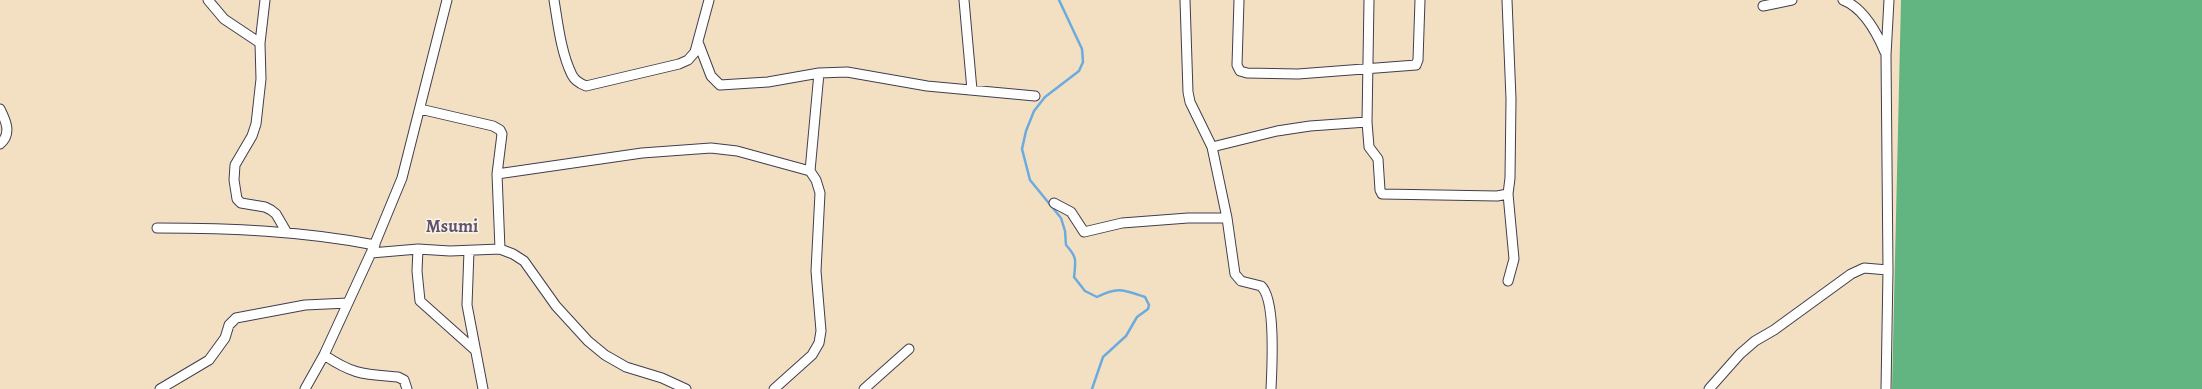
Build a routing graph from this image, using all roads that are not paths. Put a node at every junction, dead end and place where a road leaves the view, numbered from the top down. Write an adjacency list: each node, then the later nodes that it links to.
1 (208, 0): 17 (street)
2 (265, 0): 17 (street)
3 (448, 0): 24 (street)
4 (554, 0): 16 (street)
5 (709, 0): 16 (street)
6 (964, 0): 21 (street)
7 (1185, 0): 27 (street)
8 (1239, 0): 19 (street)
9 (1369, 0): 19 (street)
10 (1420, 0): 19 (street)
11 (1507, 0): 30 (street)
12 (1792, 0): 15 (street)
13 (1843, 0): 18 (street)
14 (1889, 0): 18 (street)
15 (1763, 6)
16 (698, 42): 20 (street)
17 (260, 43): 34 (street)
18 (1886, 56): 39 (street)
19 (1367, 68): 25 (street)
20 (819, 73): 21 (street); 28 (street)
21 (972, 90): 22 (street)
22 (1035, 96)
23 (0, 109): 26 (street)
24 (420, 109): 29 (street); 35 (street)
25 (1367, 122): 27 (street); 30 (street)
26 (0, 144)
27 (1212, 147): 32 (street)
28 (810, 171): 29 (street); 50 (street)
29 (497, 174): 37 (street)
30 (1508, 194): 40 (street)
31 (1054, 203): 32 (street)
32 (1227, 218): 52 (street)
33 (157, 228): 34 (street)
34 (288, 233): 35 (street)
35 (373, 249): 36 (street); 41 (street)
36 (418, 249): 38 (street); 43 (street)
37 (500, 249): 38 (street); 49 (street)
38 (469, 251): 43 (street)
39 (1888, 270): 53 (street); 54 (street)
40 (1508, 281)
41 (348, 303): 44 (street); 45 (street)
42 (909, 349): 51 (street)
43 (476, 351): 48 (street)
44 (324, 355): 46 (street); 47 (street)
45 (160, 389)
46 (305, 389)
47 (407, 389)
48 (483, 389)
49 (686, 389)
50 (774, 389)
51 (864, 389)
52 (1271, 389)
53 (1709, 389)
54 (1886, 389)

